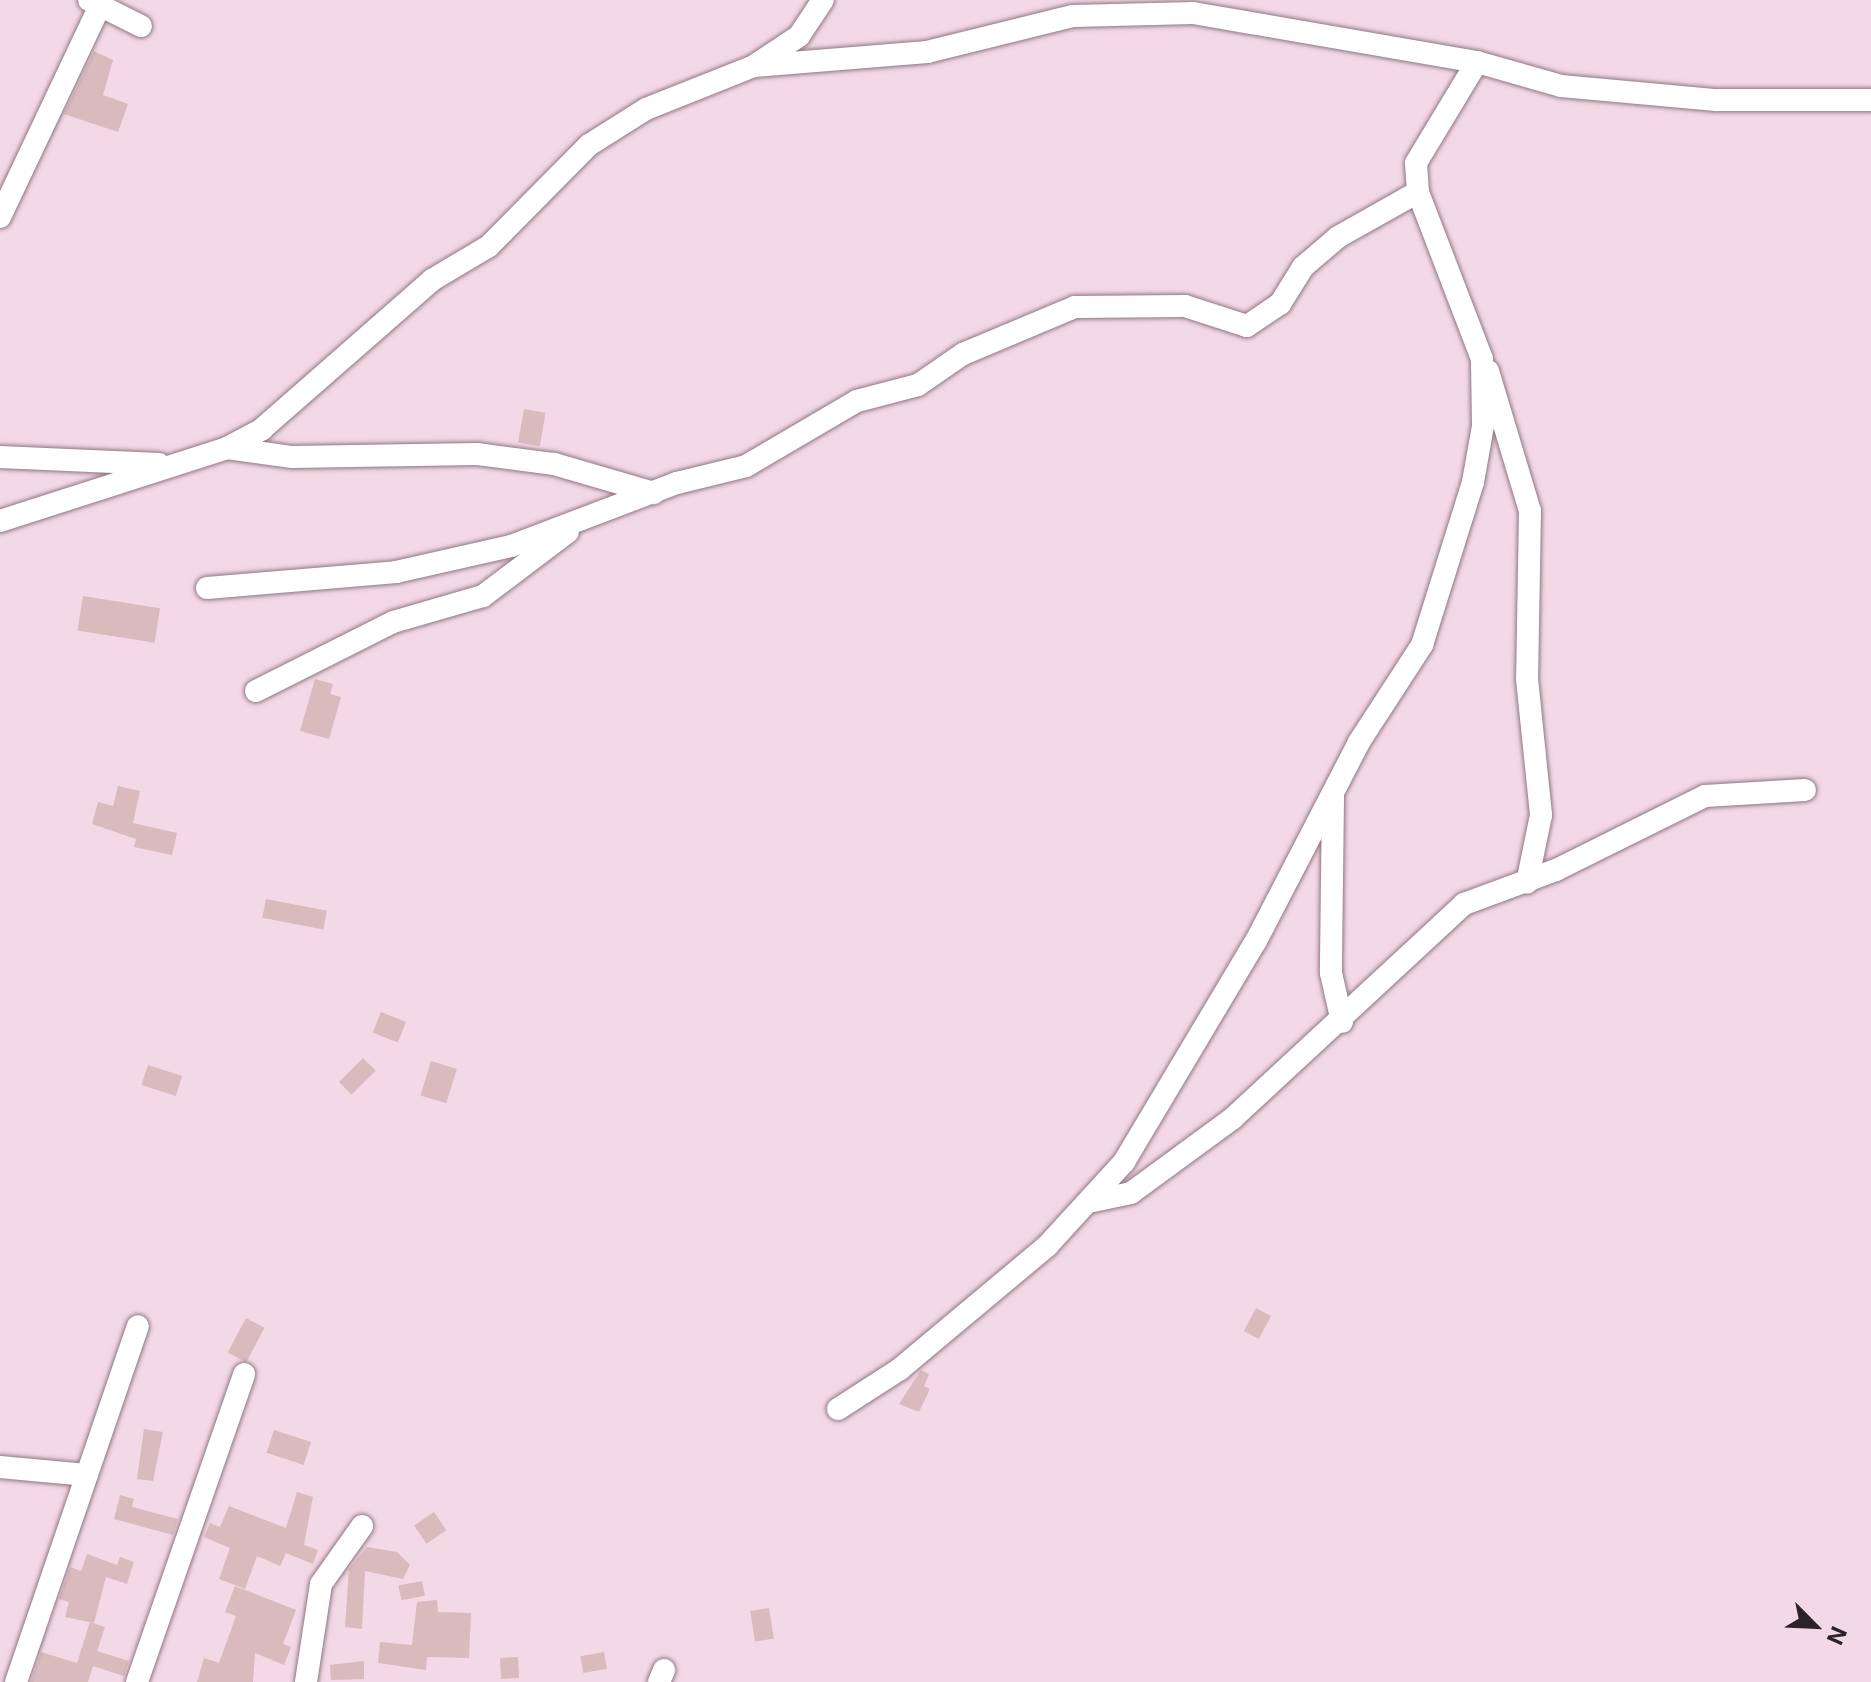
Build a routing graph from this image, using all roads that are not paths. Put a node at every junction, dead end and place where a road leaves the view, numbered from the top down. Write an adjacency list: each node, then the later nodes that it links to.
1 (823, 0): 7 (street)
2 (1154, 0): 4 (street)
3 (94, 2): 5 (street); 10 (street)
4 (1179, 14): 6 (street); 7 (street)
5 (141, 26)
6 (1477, 62): 8 (street); 9 (street)
7 (754, 66): 12 (street)
8 (1871, 100)
9 (1418, 192): 11 (street); 15 (street)
10 (0, 217)
11 (1482, 359): 21 (street); 22 (street)
12 (227, 448): 14 (street); 15 (street)
13 (0, 457): 14 (street)
14 (164, 464): 16 (street)
15 (654, 493): 17 (street)
16 (0, 521)
17 (580, 521): 18 (street); 19 (street)
18 (207, 588)
19 (256, 691)
20 (1805, 790): 22 (street)
21 (1333, 791): 23 (street); 24 (street)
22 (1527, 883): 23 (street)
23 (1342, 1022): 24 (street)
24 (1093, 1201): 27 (street)
25 (138, 1326): 29 (street)
26 (244, 1374): 32 (street)
27 (838, 1409)
28 (0, 1467): 29 (street)
29 (87, 1475): 31 (street)
30 (362, 1526): 33 (street)
31 (16, 1682)
32 (137, 1682)
33 (306, 1682)

